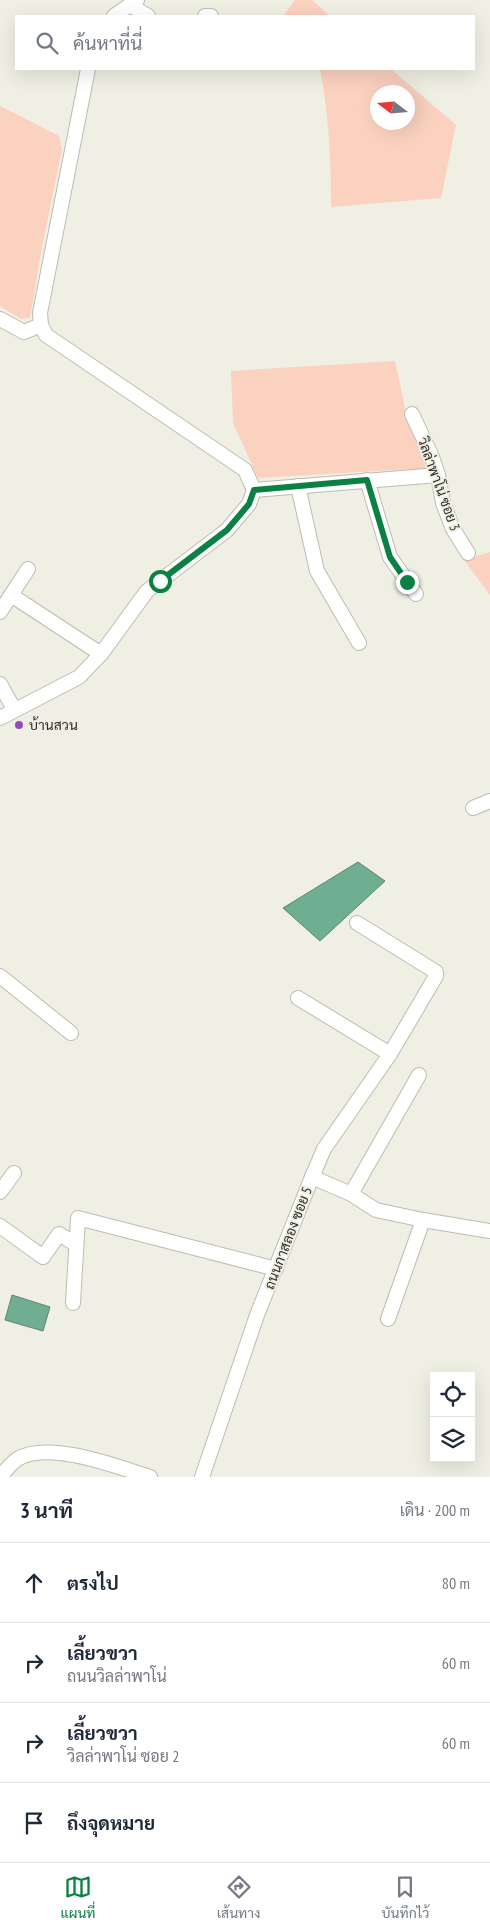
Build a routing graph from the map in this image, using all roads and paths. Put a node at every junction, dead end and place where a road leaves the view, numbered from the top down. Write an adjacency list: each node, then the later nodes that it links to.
1 (134, 2): 2 (street); 3 (street)
2 (115, 15)
3 (147, 15)
4 (88, 70): 6 (street)
5 (0, 319): 6 (street)
6 (40, 324): 11 (street)
7 (412, 414): 8 (street, วิลล่าพาโน่ ซอย 3)
8 (438, 475): 9 (street); 12 (street, วิลล่าพาโน่ ซอย 3)
9 (367, 480): 10 (street); 14 (street)
10 (298, 486): 11 (street); 17 (street)
11 (254, 490): 18 (street)
12 (468, 553)
13 (28, 569): 15 (street)
14 (416, 594)
15 (11, 595): 16 (street); 18 (street)
16 (0, 612)
17 (359, 643)
18 (102, 654): 20 (street)
19 (1, 686): 20 (street)
20 (14, 709): 21 (street)
21 (0, 718)
22 (490, 801): 23 (street)
23 (473, 808)
24 (357, 923): 28 (street)
25 (0, 976): 27 (street)
26 (298, 998): 28 (street)
27 (71, 1033)
28 (390, 1054): 31 (street)
29 (419, 1075): 33 (street)
30 (14, 1173): 32 (street)
31 (312, 1177): 33 (street, ถนนกาสลอง ซอย 5); 38 (street, ถนนกาสลอง ซอย 5)
32 (0, 1192)
33 (351, 1194): 34 (street, ถนนกาสลอง ซอย 5)
34 (422, 1220): 36 (street, ถนนกาสลอง ซอย 5); 40 (street)
35 (0, 1226): 37 (street)
36 (490, 1231)
37 (72, 1242)
38 (276, 1270): 39 (street); 43 (street, ถนนกาสลอง ซอย 5)
39 (73, 1303)
40 (388, 1319)
41 (0, 1477): 42 (street)
42 (150, 1477)
43 (202, 1477)

